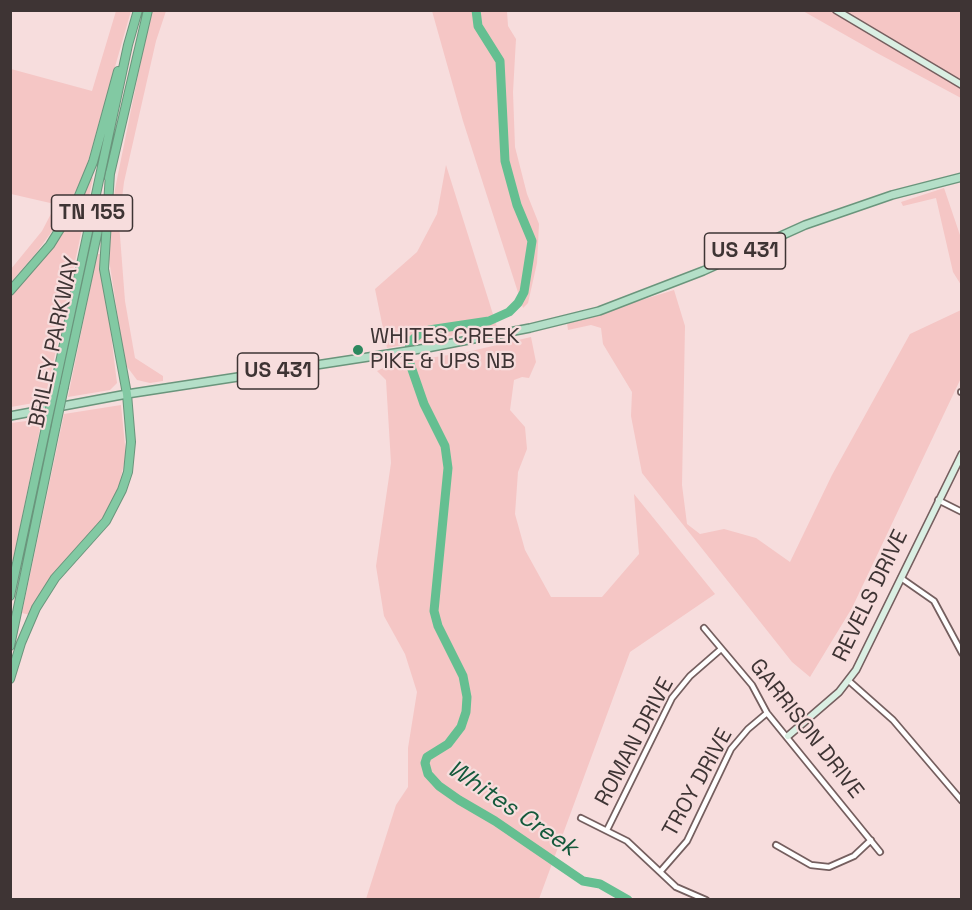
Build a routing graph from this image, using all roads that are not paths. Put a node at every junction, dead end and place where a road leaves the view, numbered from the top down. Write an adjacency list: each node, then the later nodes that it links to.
1 (138, 10): 4 (highway, BRILEY PARKWAY / TN 155)
2 (148, 10): 6 (highway, BRILEY PARKWAY / TN 155)
3 (836, 10): 5 (street)
4 (128, 45): 8 (highway); 15 (highway, BRILEY PARKWAY / TN 155, bridge)
5 (962, 85)
6 (110, 173): 9 (highway); 17 (highway, BRILEY PARKWAY / TN 155, bridge)
7 (962, 177): 9 (main road, US 431)
8 (10, 291)
9 (127, 394): 10 (main road, US 431); 20 (highway)
10 (10, 416)
11 (962, 454): 12 (street, REVELS DRIVE)
12 (938, 500): 13 (street); 14 (street, REVELS DRIVE)
13 (962, 512)
14 (901, 578): 19 (street); 21 (street, REVELS DRIVE)
15 (10, 596)
16 (704, 628): 18 (street, GARRISON DRIVE)
17 (10, 646)
18 (722, 649): 22 (street, GARRISON DRIVE); 26 (street, ROMAN DRIVE)
19 (962, 653)
20 (10, 679)
21 (849, 681): 23 (street, REVELS DRIVE); 24 (street)
22 (767, 713): 23 (street, GARRISON DRIVE); 30 (street, TROY DRIVE)
23 (788, 736): 27 (street, GARRISON DRIVE)
24 (962, 801)
25 (581, 818): 26 (street)
26 (607, 830): 30 (street)
27 (871, 840): 28 (street); 29 (street, GARRISON DRIVE)
28 (776, 845)
29 (880, 852)
30 (660, 872): 31 (street)
31 (706, 900)

